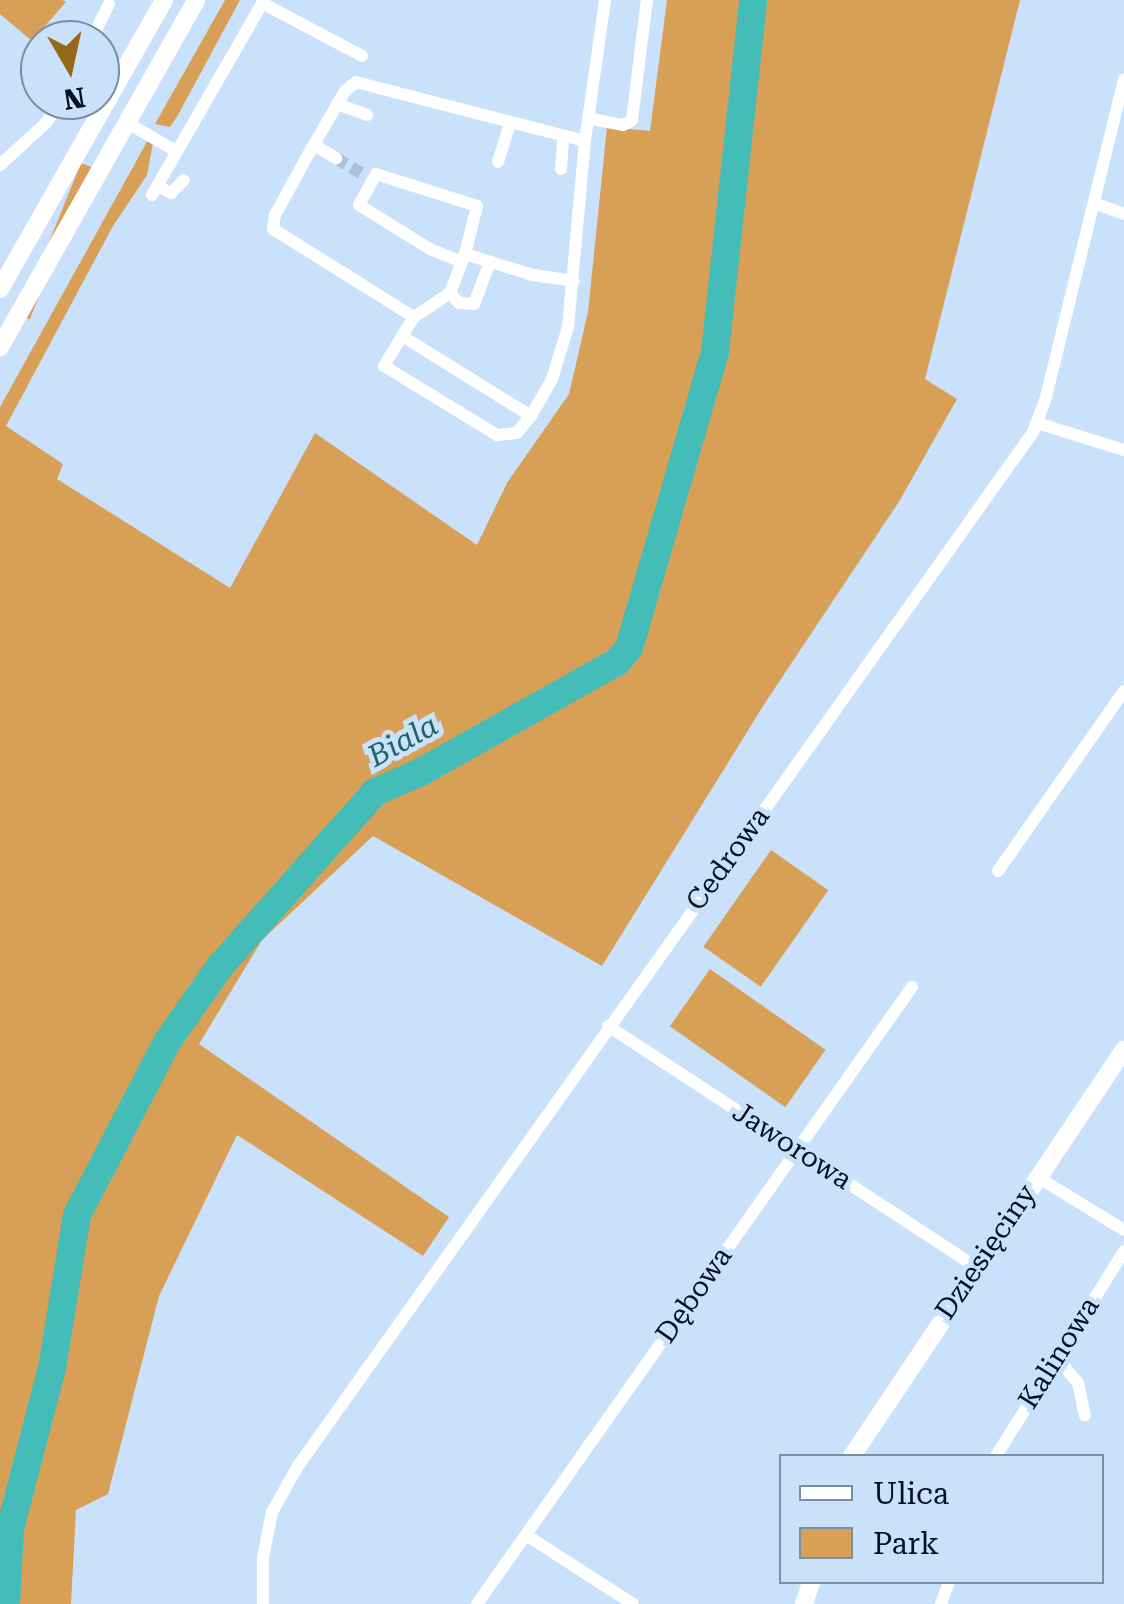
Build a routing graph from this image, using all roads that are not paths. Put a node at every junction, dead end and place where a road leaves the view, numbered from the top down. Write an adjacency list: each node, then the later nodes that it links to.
1 (164, 0): 9 (main road)
2 (196, 0): 17 (main road)
3 (605, 0): 16 (street)
4 (647, 0): 16 (street)
5 (263, 2): 8 (street); 22 (street)
6 (109, 4): 7 (street)
7 (101, 20)
8 (362, 56)
9 (120, 77)
10 (1124, 80): 28 (street, Cedrowa)
11 (338, 104): 12 (street); 18 (street); 21 (street)
12 (367, 114)
13 (120, 118): 17 (main road)
14 (48, 120): 25 (street)
15 (96, 120): 33 (main road)
16 (592, 120): 20 (street)
17 (126, 122): 22 (street); 37 (main road)
18 (510, 123): 19 (street); 24 (street)
19 (563, 138): 20 (street); 26 (street)
20 (585, 141): 32 (street)
21 (314, 145): 23 (street); 35 (street)
22 (176, 151): 27 (street)
23 (336, 158)
24 (498, 162)
25 (0, 165)
26 (561, 169)
27 (184, 180)
28 (1094, 203): 29 (street); 39 (street, Cedrowa)
29 (1124, 214)
30 (463, 258): 30 (street); 31 (street); 34 (street)
31 (490, 262): 32 (street); 34 (street)
32 (574, 281): 38 (street)
33 (0, 290)
34 (450, 293): 35 (street)
35 (414, 317): 36 (street)
36 (402, 336): 38 (street); 38 (street)
37 (0, 347)
38 (531, 416)
39 (1038, 423): 40 (street); 44 (street, Cedrowa)
40 (1124, 450)
41 (1124, 692): 42 (street)
42 (998, 871)
43 (912, 987): 46 (street, Dębowa)
44 (608, 1026): 46 (street, Jaworowa); 56 (street, Cedrowa)
45 (1124, 1050): 47 (main road, Dziesięciny)
46 (796, 1148): 50 (street, Jaworowa); 55 (street, Dębowa)
47 (1036, 1176): 48 (street); 50 (main road, Dziesięciny)
48 (1124, 1230)
49 (1124, 1251): 51 (street, Kalinowa)
50 (976, 1267): 53 (main road, Dziesięciny)
51 (1057, 1358): 52 (street); 54 (street, Kalinowa)
52 (1085, 1416)
53 (853, 1454)
54 (997, 1454)
55 (526, 1535): 57 (street, Dębowa); 58 (street)
56 (263, 1604)
57 (477, 1604)
58 (634, 1604)

